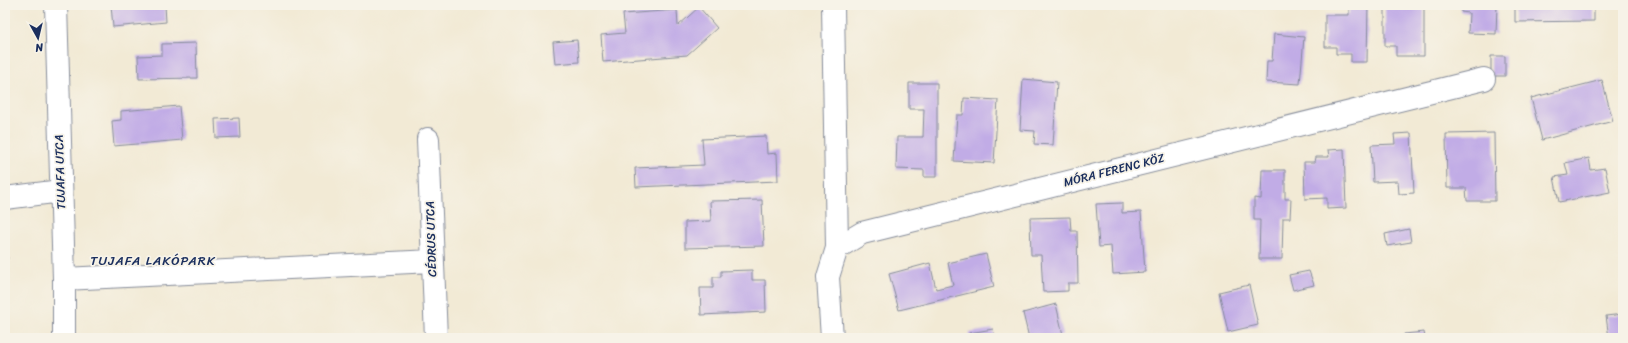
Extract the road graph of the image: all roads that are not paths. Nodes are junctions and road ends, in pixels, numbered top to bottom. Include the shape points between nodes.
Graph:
1 (56, 5) edge
2 (833, 5) edge
3 (1484, 79) dead end
4 (428, 139) dead end
5 (61, 191) junction
6 (5, 198) edge
7 (837, 248) junction
8 (432, 261) junction
9 (64, 279) junction
10 (64, 338) edge
11 (436, 338) edge
12 (832, 338) edge

1 - 5 street, TUJAFA UTCA
2 - 7 street
3 - 7 street, MÓRA FERENC KÖZ via 862,232
4 - 8 street, CÉDRUS UTCA
5 - 6 street
5 - 9 street, TUJAFA UTCA
7 - 12 street via 828,277
8 - 9 street
8 - 11 street, CÉDRUS UTCA
9 - 10 street, TUJAFA UTCA

